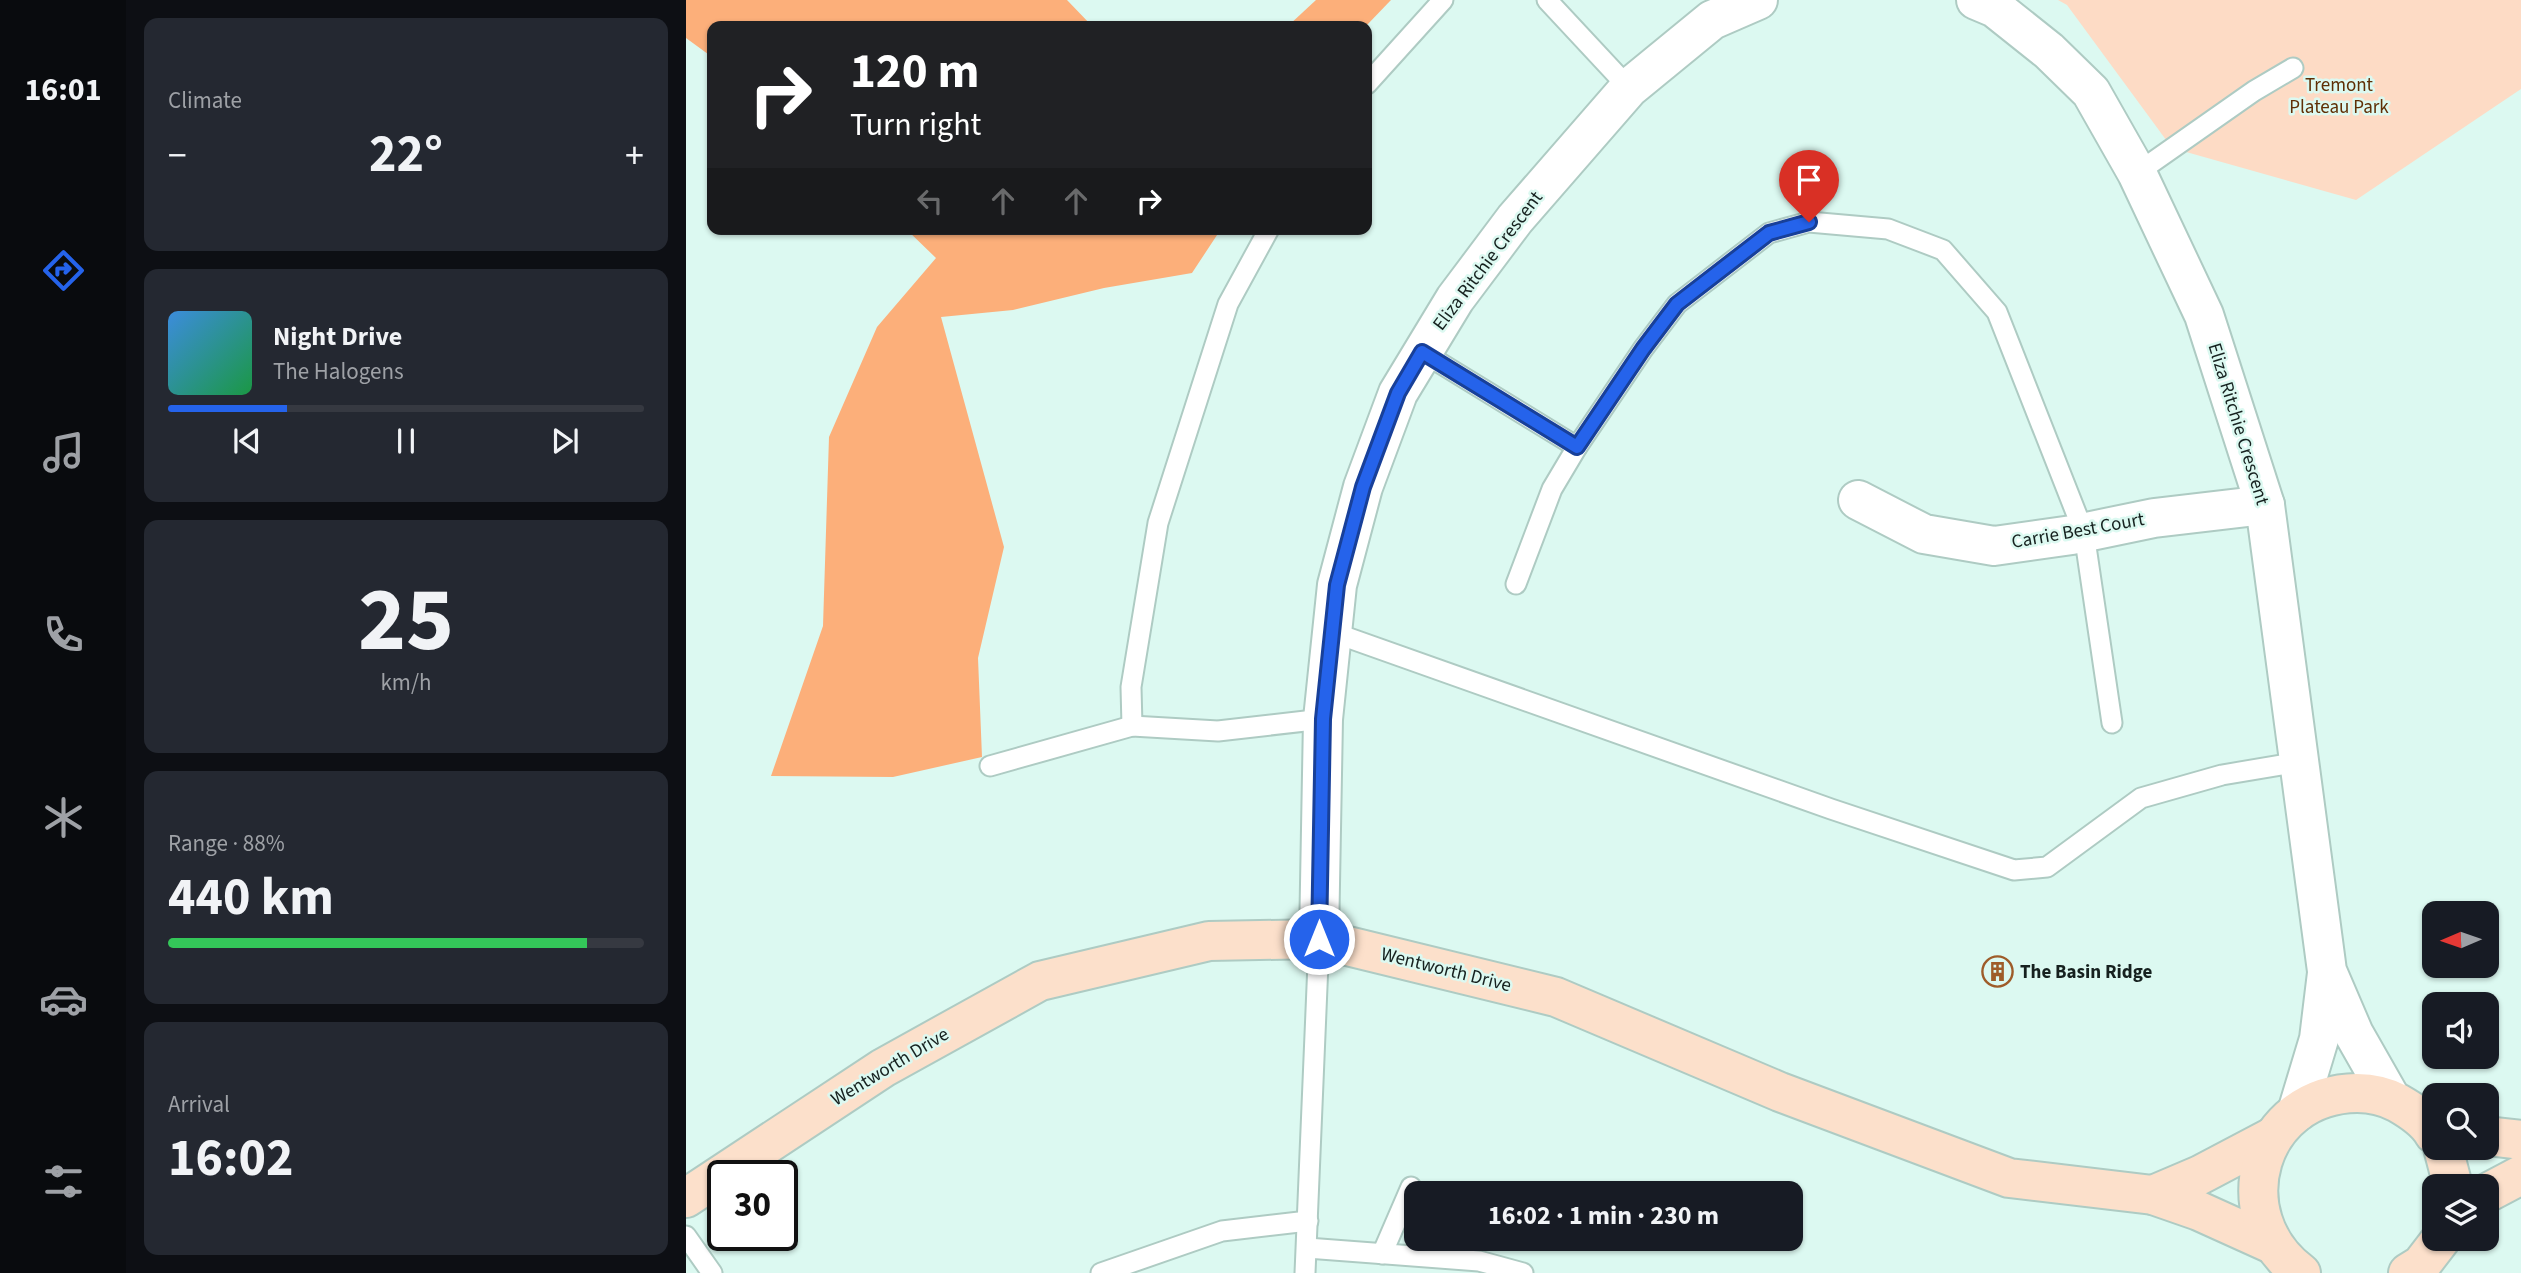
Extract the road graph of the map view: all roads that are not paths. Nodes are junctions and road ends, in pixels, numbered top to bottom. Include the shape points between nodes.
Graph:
1 (1443, 0) edge
2 (1547, 0) edge
3 (1758, 0) edge
4 (1976, 0) edge
5 (2292, 68) dead end
6 (1372, 78) edge
7 (1629, 89) junction
8 (2137, 173) junction
9 (1266, 235) edge
10 (1422, 352) junction
11 (1577, 447) junction
12 (1858, 500) dead end
13 (2265, 505) junction
14 (2084, 533) junction
15 (1516, 584) dead end
16 (1332, 632) junction
17 (1323, 719) junction
18 (2112, 723) dead end
19 (1132, 726) junction
20 (2299, 762) junction
21 (990, 766) dead end
22 (1319, 939) junction
23 (2328, 971) junction
24 (2391, 1099) junction
25 (2422, 1120) edge
26 (2286, 1124) junction
27 (2499, 1137) edge
28 (2521, 1140) edge
29 (2521, 1175) edge
30 (2499, 1187) edge
31 (2154, 1195) junction
32 (686, 1198) edge
33 (1404, 1202) edge
34 (1308, 1221) junction
35 (686, 1236) edge
36 (2272, 1244) junction
37 (1307, 1248) junction
38 (1382, 1254) junction
39 (712, 1273) edge
40 (1101, 1273) edge
41 (1305, 1273) edge
42 (1522, 1273) edge
43 (2301, 1273) edge

1 - 6 lane
2 - 7 lane
3 - 7 street, Eliza Ritchie Crescent via 1712,20
4 - 8 street, Eliza Ritchie Crescent via 1995,8 2038,42 2091,92
5 - 8 lane
7 - 10 street, Eliza Ritchie Crescent via 1515,219
8 - 13 street, Eliza Ritchie Crescent via 2204,315
9 - 19 lane via 1228,304 1158,523 1131,687
10 - 11 lane
10 - 16 street, Eliza Ritchie Crescent via 1398,393 1363,487 1337,585
11 - 14 lane via 1677,304 1769,233 1809,222 1888,229 1942,250 1997,312
11 - 15 lane via 1552,489
12 - 14 street, Carrie Best Court via 1924,534 1994,545
13 - 14 street, Carrie Best Court via 2154,518
13 - 20 street, Eliza Ritchie Crescent
14 - 18 lane
16 - 17 street, Eliza Ritchie Crescent
16 - 20 lane via 2014,870 2048,867 2141,798 2222,775
17 - 19 lane via 1218,731
17 - 22 street, Eliza Ritchie Crescent
19 - 21 lane
20 - 23 street, Eliza Ritchie Crescent
22 - 31 street, Wentworth Drive via 1556,997 1780,1092 2009,1178
22 - 32 street, Wentworth Drive via 1209,941 1040,981 883,1068
22 - 34 lane
23 - 24 street, Eliza Ritchie Crescent via 2354,1034
23 - 26 street, Eliza Ritchie Crescent via 2319,1039
24 - 25 street
24 - 26 street via 2343,1093 2319,1099
26 - 31 street via 2200,1175
26 - 36 street via 2261,1161 2257,1189 2260,1218
27 - 28 street
29 - 30 street
31 - 36 street, Wentworth Drive
33 - 38 lane
34 - 37 lane
34 - 40 lane via 1222,1231
35 - 39 lane
36 - 43 street
37 - 38 lane
37 - 41 lane
38 - 42 lane via 1479,1261

